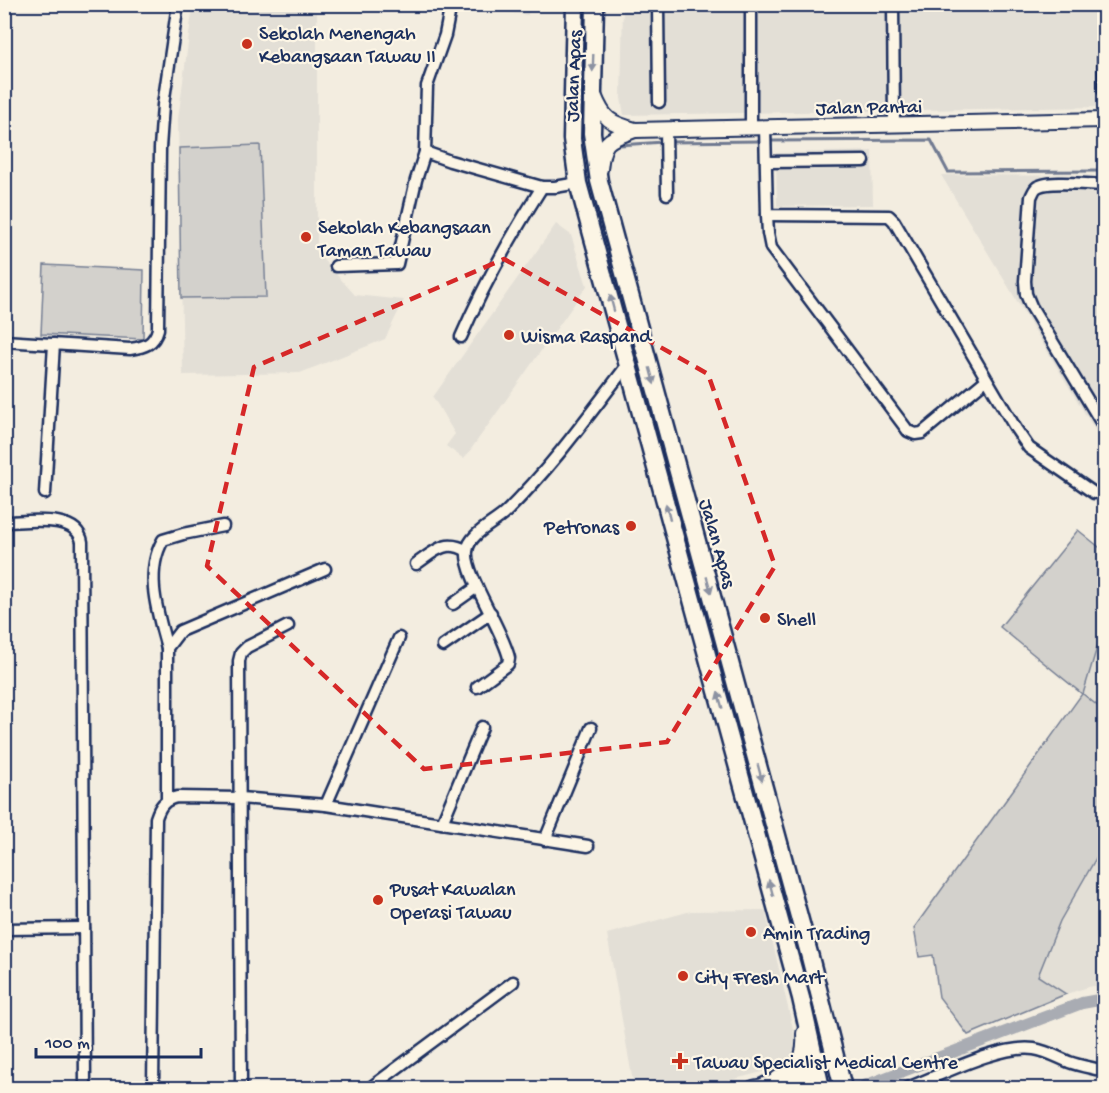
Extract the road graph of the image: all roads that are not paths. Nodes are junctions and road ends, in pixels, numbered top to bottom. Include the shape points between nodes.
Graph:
1 (178, 4) edge
2 (451, 4) edge
3 (575, 4) edge
4 (595, 4) edge
5 (658, 4) edge
6 (751, 4) edge
7 (893, 4) edge
8 (1103, 4) edge
9 (592, 91) junction
10 (1104, 91) edge
11 (659, 102) dead end
12 (1104, 120) edge
13 (894, 125) junction
14 (761, 129) junction
15 (635, 130) junction
16 (666, 133) junction
17 (425, 152) junction
18 (766, 157) junction
19 (864, 160) dead end
20 (599, 180) junction
21 (578, 183) junction
22 (1104, 185) edge
23 (543, 187) junction
24 (667, 194) dead end
25 (767, 215) junction
26 (336, 266) dead end
27 (461, 337) dead end
28 (4, 341) edge
29 (54, 344) junction
30 (628, 364) junction
31 (986, 380) junction
32 (1104, 427) edge
33 (45, 493) dead end
34 (1094, 493) dead end
35 (4, 522) edge
36 (223, 526) dead end
37 (467, 551) junction
38 (416, 564) dead end
39 (325, 569) dead end
40 (477, 587) junction
41 (453, 604) dead end
42 (491, 613) junction
43 (288, 626) dead end
44 (399, 638) dead end
45 (443, 646) dead end
46 (166, 648) junction
47 (477, 687) dead end
48 (482, 727) dead end
49 (591, 728) dead end
50 (240, 798) junction
51 (167, 799) junction
52 (326, 805) junction
53 (442, 823) junction
54 (546, 840) junction
55 (588, 846) dead end
56 (84, 928) junction
57 (4, 929) edge
58 (513, 982) dead end
59 (801, 998) junction
60 (829, 1030) junction
61 (817, 1066) junction
62 (1104, 1071) edge
63 (241, 1086) dead end
64 (759, 1087) edge
65 (85, 1089) edge
66 (153, 1089) edge
67 (370, 1089) edge
68 (808, 1089) edge
69 (821, 1089) edge
70 (843, 1089) edge
71 (907, 1089) edge

1 - 29 street via 160,148 158,329 152,342 140,348
2 - 17 street via 427,86
3 - 21 highway, Jalan Apas via 572,139
4 -> 9 highway, Jalan Apas
5 - 11 street
6 - 14 street
7 - 13 street
8 - 10 street
9 - 15 street via 606,118
9 - 20 highway, Jalan Apas via 592,134
12 - 13 street, Jalan Pantai
13 - 14 street, Jalan Pantai
14 - 16 street, Jalan Pantai
14 - 18 street
15 - 16 street, Jalan Pantai
15 - 20 street via 611,138 605,146
16 - 24 street
17 - 23 street
17 - 26 street via 397,264
18 - 19 street
18 - 25 street
20 -> 60 highway, Jalan Apas
21 - 23 street
30 -> 21 highway, Jalan Apas
22 - 32 street via 1053,184 1035,189 1031,197 1025,281 1031,306
23 - 27 street via 479,295
25 - 31 street via 889,216
25 - 31 street via 771,248 908,431 922,433
28 - 29 street
29 - 33 street
30 - 37 street via 562,451 505,513 472,540
59 -> 30 highway, Jalan Apas
31 - 34 street via 1029,448
35 - 56 street via 62,522 81,533
36 - 46 street via 163,540 158,549 153,584
37 - 38 street via 444,546
37 - 40 street
39 - 46 street via 180,632
40 - 41 street
40 - 42 street
42 - 45 street
42 - 47 street via 508,664
43 - 50 street via 241,653
44 - 52 street
46 - 51 street
48 - 53 street
49 - 54 street
50 - 51 street
50 - 52 street
50 - 63 street
51 - 66 street via 156,818
52 - 53 street
53 - 54 street
54 - 55 street
56 - 57 street
56 - 65 street
58 - 67 street
59 - 61 highway, Jalan Apas
59 - 64 street via 805,1047 800,1062
60 - 61 highway via 825,1055
60 - 70 highway, Jalan Apas
61 - 64 highway
61 - 69 highway, Jalan Apas
62 - 71 street via 1047,1052 1016,1049 998,1052
64 - 68 street via 799,1084

